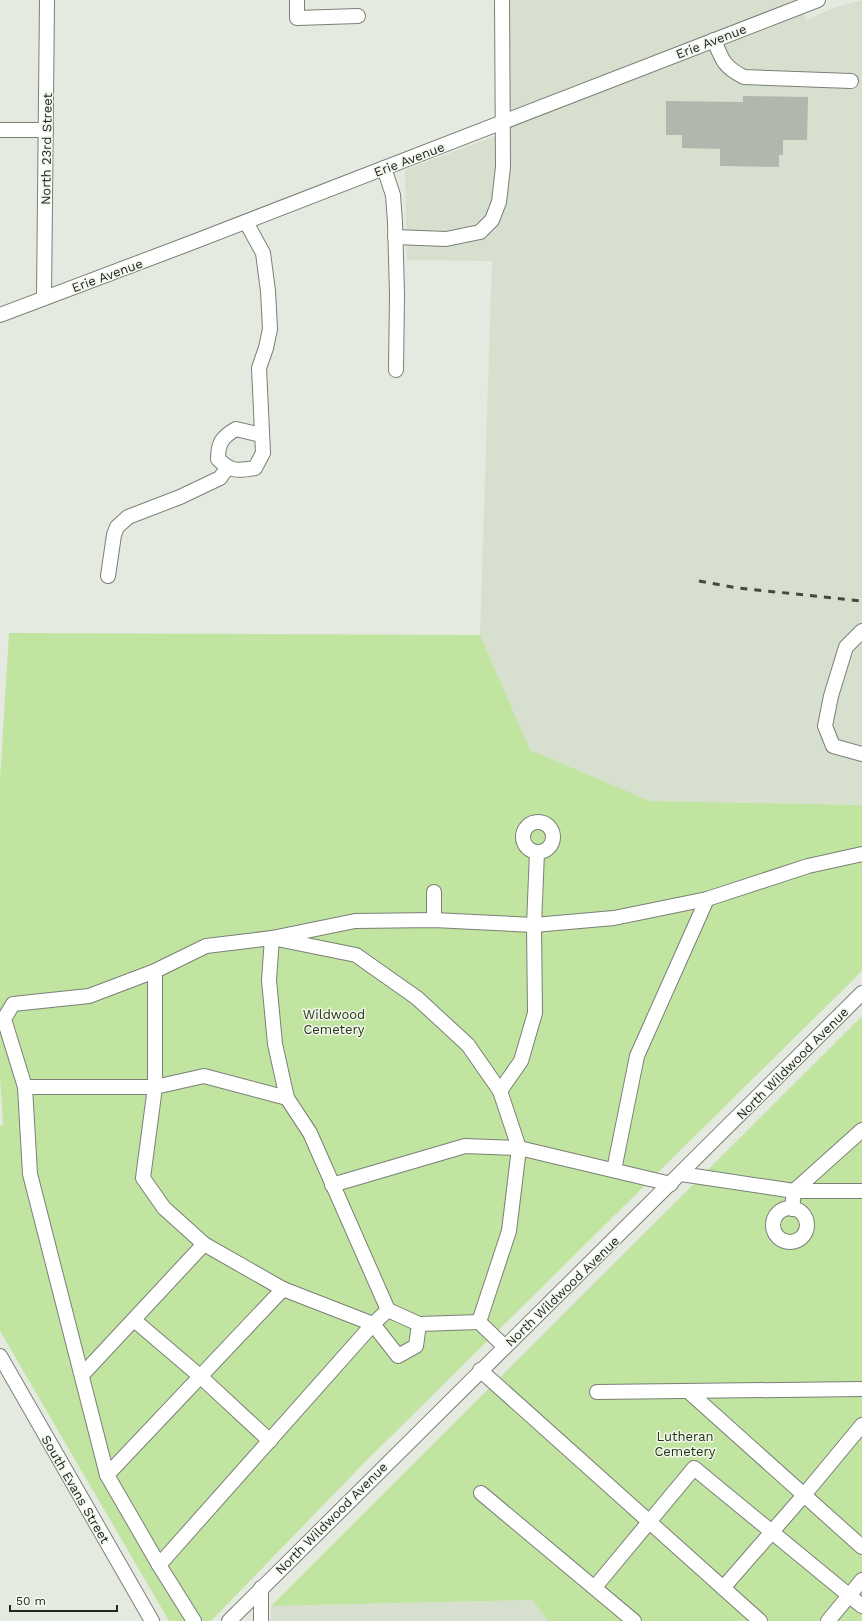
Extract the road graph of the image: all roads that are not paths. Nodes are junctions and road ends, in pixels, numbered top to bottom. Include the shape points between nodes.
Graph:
1 (47, 0) edge
2 (297, 0) edge
3 (502, 0) edge
4 (818, 0) edge
5 (358, 16) dead end
6 (714, 40) junction
7 (851, 81) dead end
8 (501, 123) junction
9 (0, 130) edge
10 (46, 130) junction
11 (384, 168) junction
12 (246, 222) junction
13 (395, 237) junction
14 (44, 298) junction
15 (0, 315) edge
16 (396, 370) dead end
17 (261, 435) junction
18 (227, 468) junction
19 (108, 576) dead end
20 (862, 632) edge
21 (862, 754) edge
22 (537, 852) dead end
23 (862, 854) edge
24 (434, 892) dead end
25 (707, 899) junction
26 (434, 920) junction
27 (534, 925) junction
28 (272, 938) junction
29 (155, 971) junction
30 (862, 993) edge
31 (24, 1087) junction
32 (155, 1087) junction
33 (500, 1091) junction
34 (287, 1098) junction
35 (862, 1130) edge
36 (519, 1148) junction
37 (614, 1170) junction
38 (676, 1179) junction
39 (332, 1185) junction
40 (794, 1190) junction
41 (862, 1190) edge
42 (792, 1209) dead end
43 (204, 1244) junction
44 (283, 1289) junction
45 (388, 1310) junction
46 (134, 1320) junction
47 (479, 1322) junction
48 (373, 1324) junction
49 (419, 1324) junction
50 (505, 1346) junction
51 (0, 1356) edge
52 (480, 1370) junction
53 (82, 1375) junction
54 (201, 1377) junction
55 (862, 1389) edge
56 (688, 1391) junction
57 (597, 1392) dead end
58 (862, 1425) edge
59 (270, 1441) junction
60 (108, 1476) junction
61 (481, 1493) dead end
62 (804, 1495) junction
63 (649, 1522) junction
64 (771, 1532) junction
65 (862, 1548) edge
66 (159, 1565) junction
67 (862, 1580) edge
68 (595, 1587) junction
69 (261, 1588) junction
70 (723, 1588) junction
71 (850, 1596) junction
72 (862, 1606) edge
73 (152, 1621) edge
74 (194, 1621) edge
75 (230, 1621) edge
76 (261, 1621) edge
77 (634, 1621) edge
78 (760, 1621) edge
79 (828, 1621) edge

1 - 10 street, North 23rd Street
2 - 5 street via 297,18
3 - 8 street
4 - 6 street, Erie Avenue
6 - 7 street via 722,61 732,71 744,77
6 - 8 street, Erie Avenue
8 - 11 street, Erie Avenue
8 - 13 street via 503,167 499,202 492,220 480,232 446,239
9 - 10 street
10 - 14 street, North 23rd Street
11 - 12 street, Erie Avenue
11 - 13 street via 393,195
12 - 14 street, Erie Avenue
12 - 17 street via 263,254 268,290 270,329 259,368
13 - 16 street
14 - 15 street, Erie Avenue
17 - 18 street via 263,453 255,468
17 - 18 street via 236,429 225,435 218,446 218,459
18 - 19 street via 220,478 128,517 117,527 114,535
20 - 21 street via 846,647 825,726 834,746
22 - 27 street
23 - 25 street via 808,866
24 - 26 street
25 - 27 street via 614,918
25 - 37 street via 637,1056
26 - 27 street
26 - 28 street via 355,921
27 - 33 street via 535,1013 521,1061
28 - 29 street via 206,946
28 - 33 street via 356,955 416,998 468,1045
28 - 34 street via 269,980 275,1044
29 - 31 street via 90,996 14,1004 4,1019
29 - 32 street
30 - 38 street, North Wildwood Avenue
31 - 32 street
31 - 53 street via 30,1174
32 - 34 street via 204,1076
32 - 43 street via 144,1178 164,1208
33 - 36 street
34 - 39 street via 310,1133
35 - 40 street
36 - 37 street
36 - 39 street via 465,1146
36 - 47 street via 509,1231
37 - 38 street
38 - 40 street
38 - 50 street, North Wildwood Avenue
39 - 45 street
40 - 41 street
40 - 42 street
43 - 44 street
43 - 46 street
44 - 48 street
44 - 54 street
45 - 48 street
45 - 49 street
46 - 53 street
46 - 54 street
47 - 49 street
47 - 50 street
48 - 49 street via 398,1356 416,1346
48 - 59 street
50 - 52 street, North Wildwood Avenue
51 - 73 street, South Evans Street
52 - 63 street
52 - 69 street, North Wildwood Avenue
53 - 60 street
54 - 59 street
54 - 60 street
55 - 56 street
56 - 57 street
56 - 62 street
58 - 62 street
59 - 66 street
60 - 66 street
61 - 68 street
62 - 64 street
62 - 65 street
63 - 64 street via 694,1468
63 - 68 street
63 - 70 street
64 - 70 street
64 - 71 street
66 - 74 street
67 - 71 street
68 - 77 street
69 - 75 street, North Wildwood Avenue
69 - 76 street
70 - 78 street
71 - 72 street
71 - 79 street

